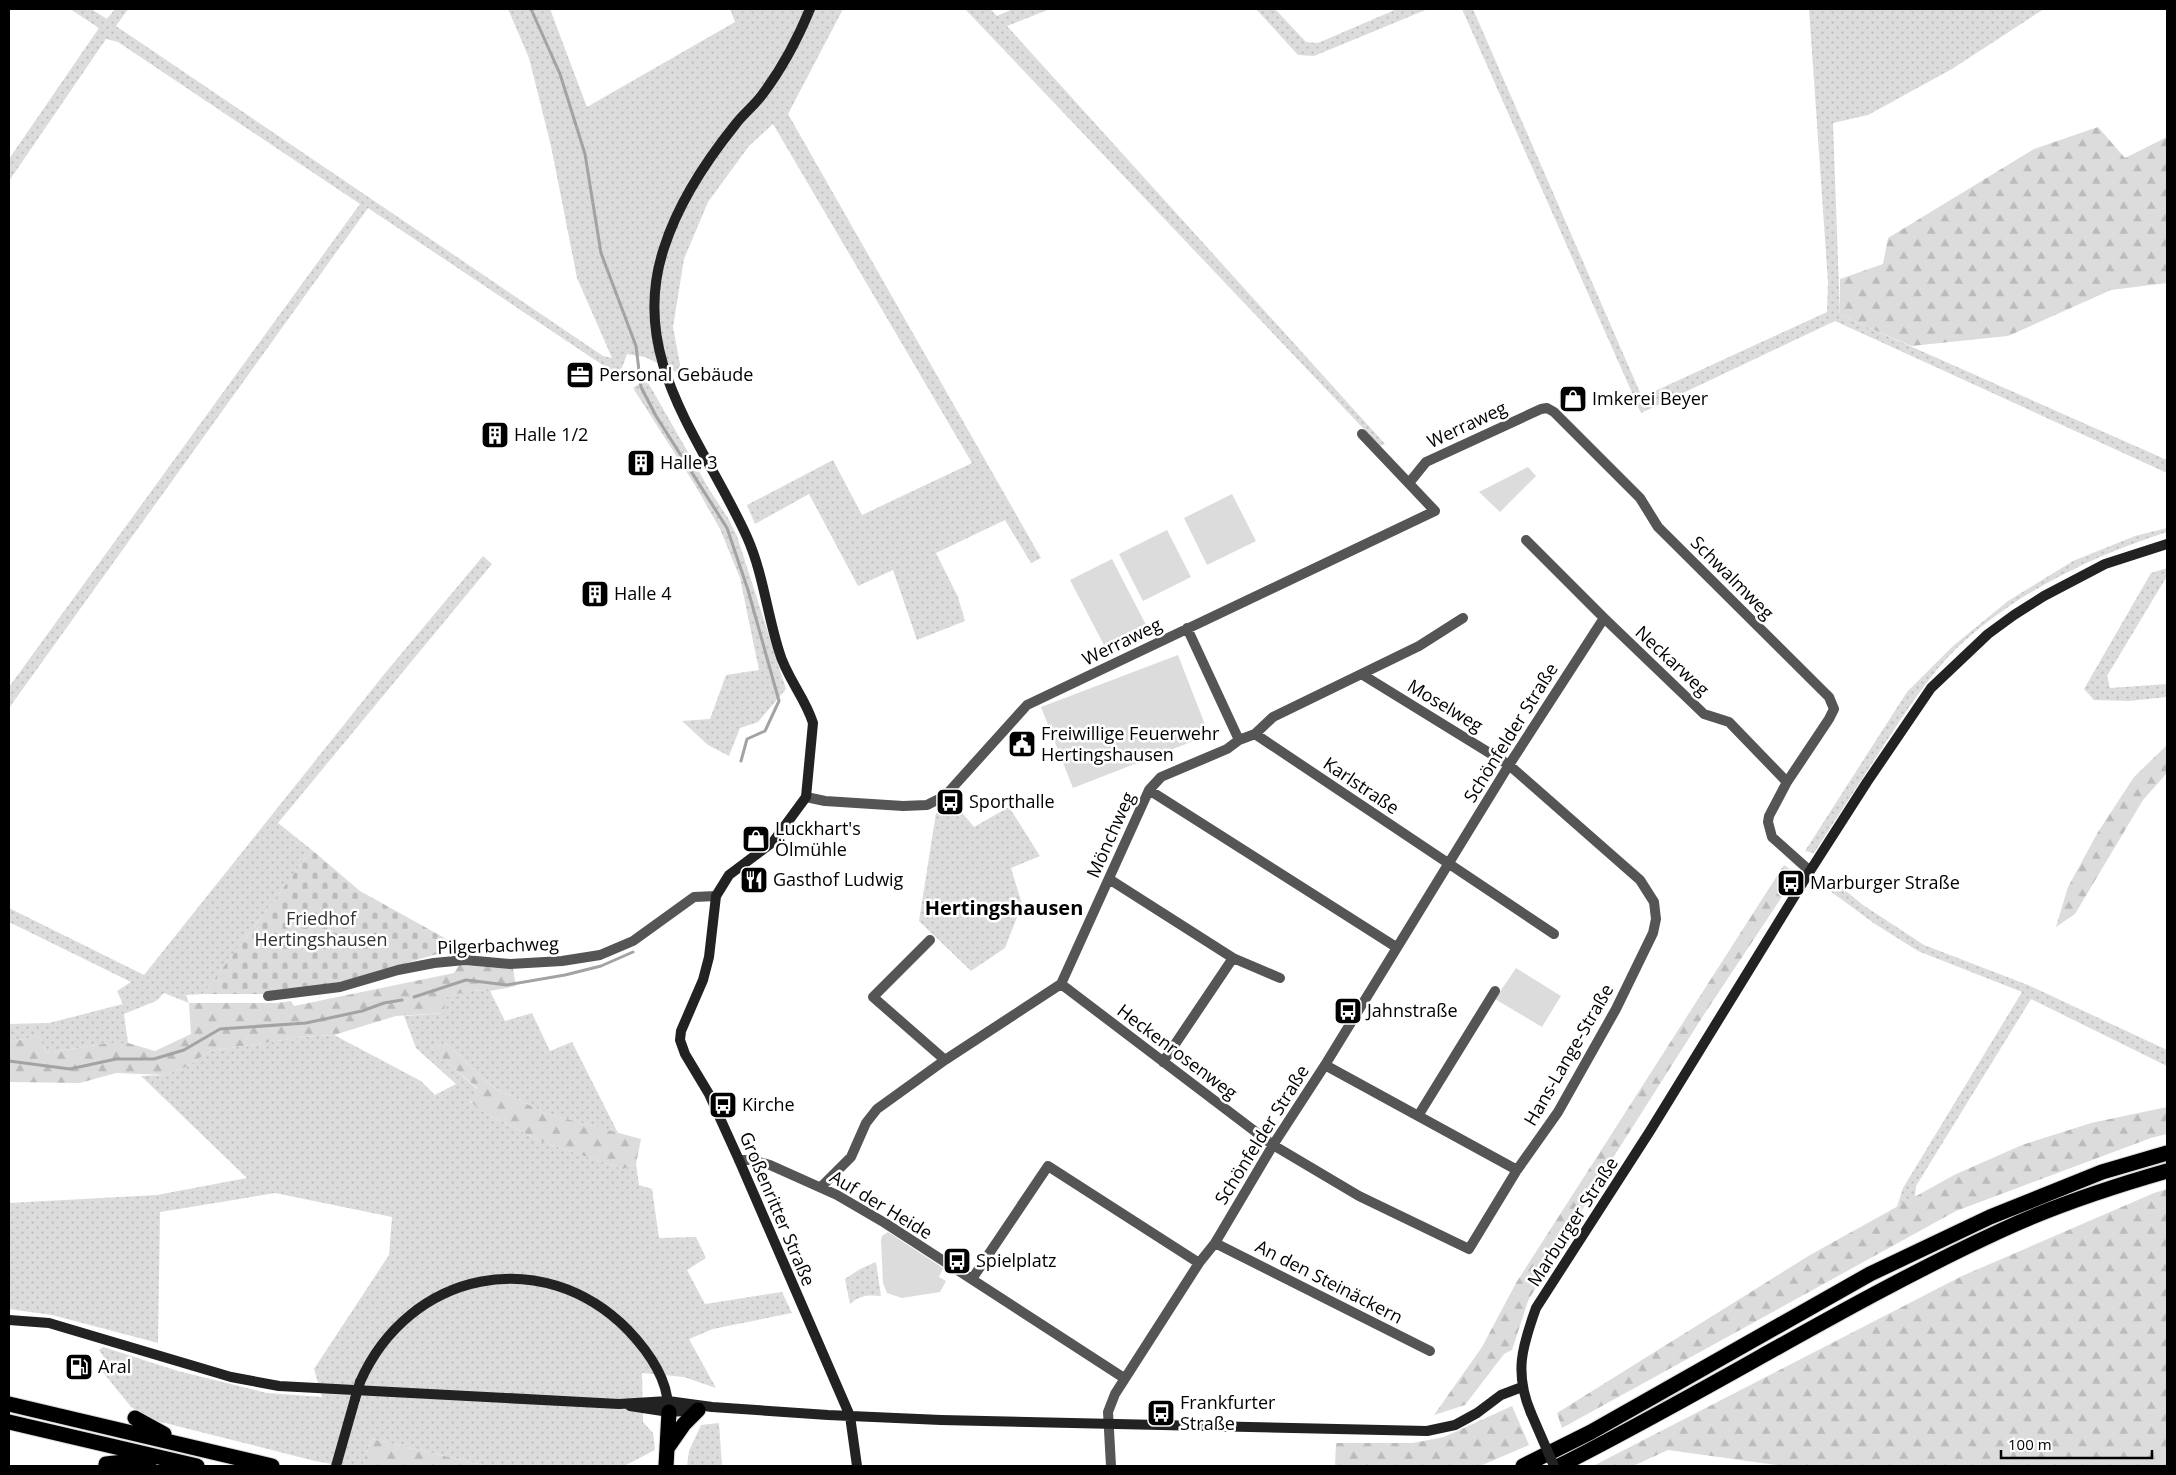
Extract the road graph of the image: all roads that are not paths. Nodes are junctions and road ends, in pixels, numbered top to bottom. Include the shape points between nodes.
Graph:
1 (810, 9) edge
2 (1547, 408) joint
3 (1362, 434) dead end
4 (1408, 483) junction
5 (1526, 540) dead end
6 (2167, 544) edge
7 (1462, 618) dead end
8 (1604, 618) junction
9 (1187, 628) junction
10 (1363, 675) junction
11 (1255, 734) junction
12 (1239, 740) junction
13 (1509, 765) junction
14 (1787, 782) junction
15 (1149, 790) junction
16 (806, 797) junction
17 (1448, 865) junction
18 (1810, 871) junction
19 (1109, 879) junction
20 (716, 896) junction
21 (1554, 934) dead end
22 (930, 940) dead end
23 (1396, 947) junction
24 (1233, 958) junction
25 (1280, 978) dead end
26 (1061, 984) junction
27 (1495, 991) dead end
28 (268, 996) dead end
29 (945, 1060) junction
30 (1163, 1062) junction
31 (1325, 1065) junction
32 (1418, 1116) junction
33 (1273, 1145) junction
34 (2167, 1153) edge
35 (739, 1160) junction
36 (1517, 1170) junction
37 (2167, 1171) edge
38 (821, 1187) junction
39 (1214, 1243) junction
40 (1199, 1263) junction
41 (972, 1279) junction
42 (9, 1320) edge
43 (1430, 1351) dead end
44 (1124, 1378) junction
45 (1522, 1386) junction
46 (9, 1404) edge
47 (668, 1406) junction
48 (705, 1409) junction
49 (850, 1416) junction
50 (135, 1418) dead end
51 (9, 1422) edge
52 (1108, 1423) junction
53 (183, 1444) junction
54 (668, 1447) junction
55 (106, 1464) dead end
56 (172, 1466) edge
57 (197, 1466) edge
58 (272, 1466) edge
59 (336, 1466) edge
60 (666, 1466) edge
61 (857, 1466) edge
62 (1111, 1466) edge
63 (1522, 1466) edge
64 (1554, 1466) edge
65 (1559, 1466) edge

1 - 16 street via 801,31 761,96 736,122 700,174 664,248 656,280 654,316 666,377 753,551 779,652 809,712 812,723
2 - 4 street, Werraweg via 1426,462
2 - 14 street, Schwalmweg via 1640,498 1658,527 1829,697 1834,709
3 - 4 street, Werraweg
4 - 9 street, Werraweg via 1435,511
5 - 8 street, Neckarweg
6 - 18 street, Marburger Straße via 2105,564 2073,580 1988,634 1931,688
7 - 10 street, Mönchweg via 1419,646
8 - 13 street, Schönfelder Straße
8 - 14 street, Neckarweg via 1704,714 1729,722
9 - 12 street
9 - 16 street, Werraweg via 1028,705 945,796 927,805 825,801
10 - 11 street, Mönchweg via 1273,717
10 - 13 street, Moselweg
11 - 12 street, Mönchweg
11 - 17 street, Karlstraße
12 - 15 street, Mönchweg via 1227,749 1161,777
13 - 17 street, Schönfelder Straße
13 - 36 street, Hans-Lange-Straße via 1640,880 1654,902 1656,919 1653,933 1616,1009 1558,1112
14 - 18 street via 1768,822 1772,837
15 - 19 street, Mönchweg
15 - 23 street
16 - 20 street, Großenritter Straße via 773,842 729,875
17 - 21 street
17 - 23 street, Schönfelder Straße
18 - 45 street, Marburger Straße via 1650,1131 1536,1308 1522,1353
19 - 24 street
19 - 26 street, Mönchweg
20 - 28 street, Pilgerbachweg via 694,897 633,941 600,954 562,961 510,964 465,960 434,963 340,987
20 - 35 street, Großenritter Straße via 709,957 680,1040
22 - 29 street via 873,997
23 - 31 street, Schönfelder Straße
24 - 25 street
24 - 30 street
26 - 29 street
26 - 30 street, Heckenrosenweg
27 - 32 street
29 - 38 street via 877,1109 866,1123 851,1157
30 - 33 street, Heckenrosenweg
31 - 32 street
31 - 33 street, Schönfelder Straße
32 - 36 street
33 - 36 street, Hans-Lange-Straße via 1359,1196 1469,1248
33 - 39 street, Schönfelder Straße
34 - 63 highway via 2102,1172 1990,1217 1887,1266 1591,1432
35 - 38 street, Auf der Heide via 770,1165
35 - 49 street, Großenritter Straße
37 - 65 highway via 2116,1186 2001,1230 1882,1289
38 - 41 street, Auf der Heide via 885,1223
39 - 40 street, Schönfelder Straße
39 - 43 street, An den Steinäckern
40 - 41 street via 1048,1166
40 - 44 street, Schönfelder Straße
41 - 44 street, Auf der Heide
42 - 47 street via 49,1324 232,1377 279,1386 619,1404 636,1408
44 - 52 street, Schönfelder Straße via 1108,1412
45 - 52 street via 1501,1395 1455,1425 1426,1431
45 - 64 street, Marburger Straße, bridge
46 - 53 highway
47 - 48 street
47 - 54 highway
47 - 59 street, bridge via 659,1373 648,1354 615,1318 593,1302 566,1289 524,1279 493,1279 463,1285 421,1306 384,1340 360,1382
48 - 49 street
48 - 54 highway via 680,1430
49 - 52 street
49 - 61 street, Großenritter Straße
50 - 53 highway
51 - 57 highway
52 - 62 street, Schönfelder Straße
53 - 58 highway
54 - 60 highway
55 - 56 highway via 133,1461

